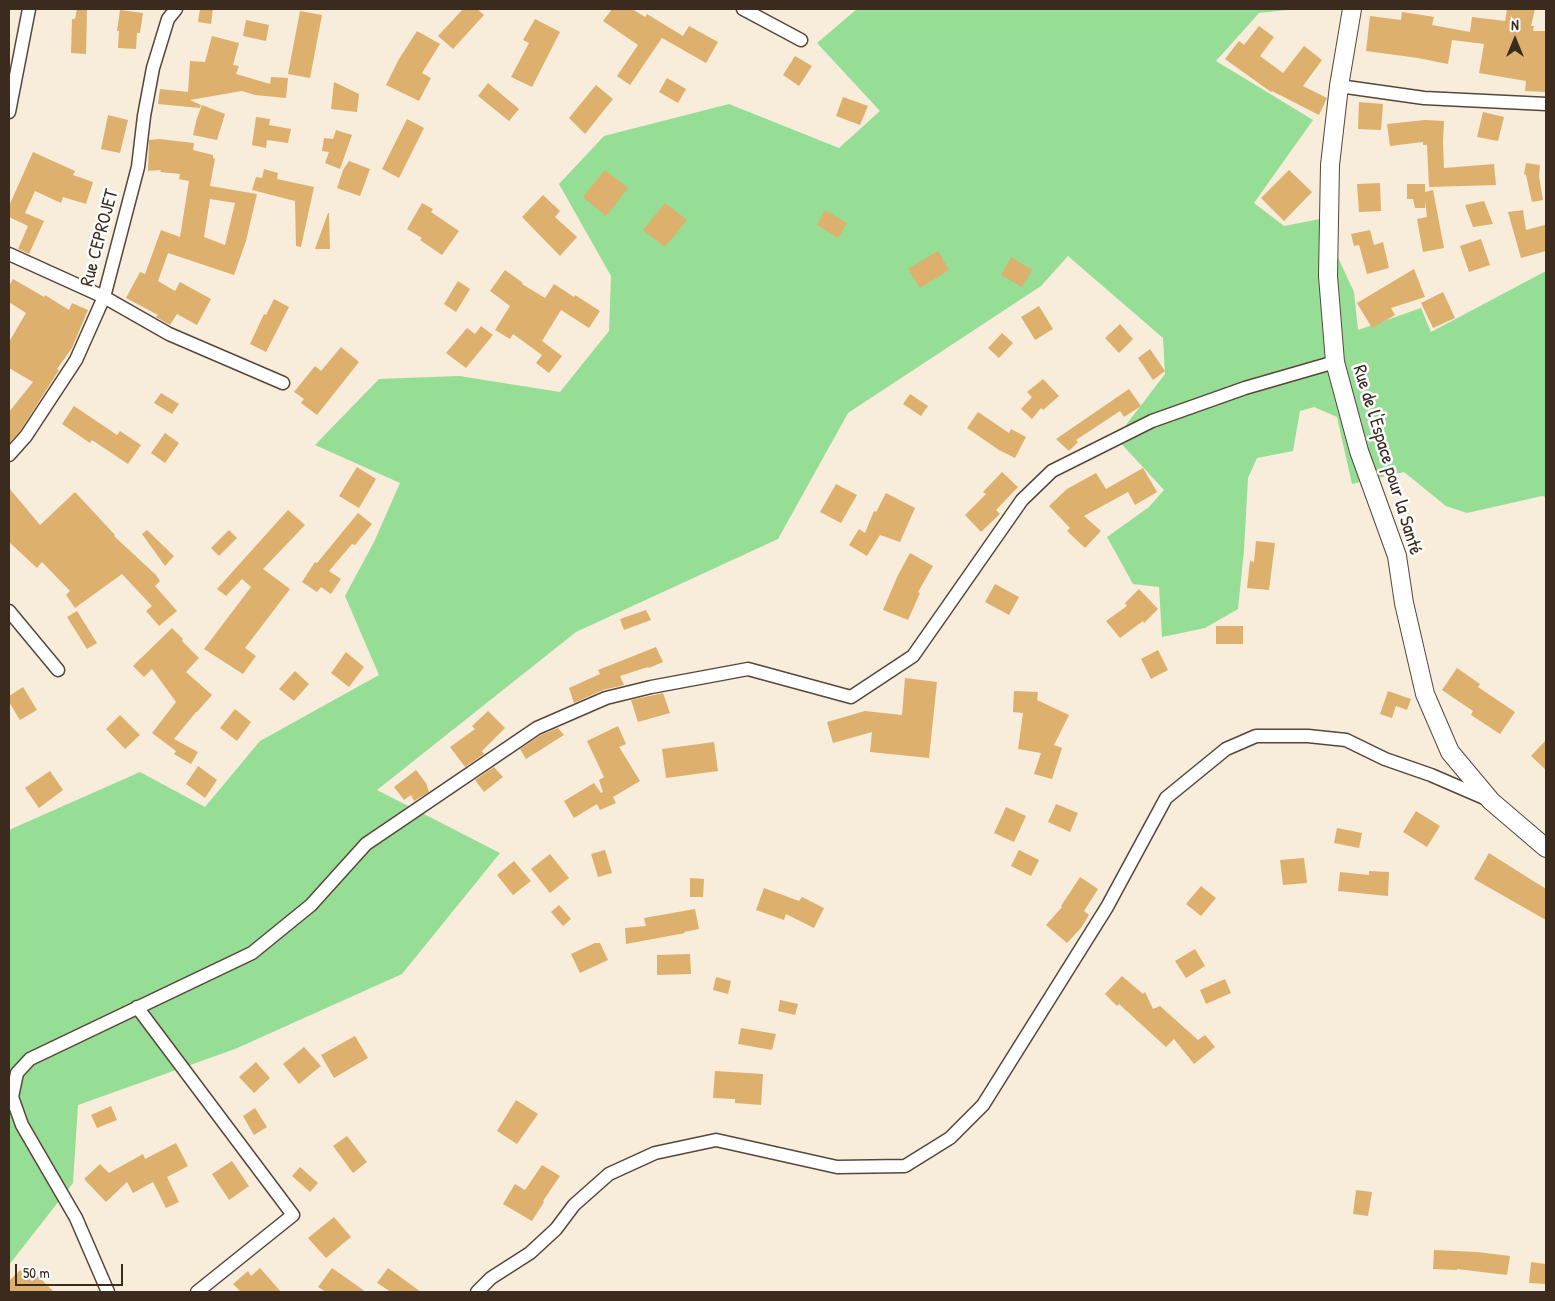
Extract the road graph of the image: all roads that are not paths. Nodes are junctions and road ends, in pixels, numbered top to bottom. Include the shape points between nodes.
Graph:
1 (29, 9) edge
2 (176, 9) edge
3 (743, 9) edge
4 (1352, 9) edge
5 (801, 40) dead end
6 (1339, 86) junction
7 (1546, 104) edge
8 (9, 112) edge
9 (9, 254) edge
10 (104, 297) junction
11 (1335, 362) junction
12 (284, 383) dead end
13 (9, 455) edge
14 (9, 611) edge
15 (58, 670) dead end
16 (1491, 801) junction
17 (1546, 848) edge
18 (137, 1007) junction
19 (108, 1292) edge
20 (197, 1292) edge
21 (477, 1292) edge

1 - 8 street
2 - 10 street, Rue CEPROJET via 168,19 153,68 138,167
3 - 5 street
4 - 6 street, Rue de l'Espace pour la Santé
6 - 7 street via 1424,98
6 - 11 street, Rue de l'Espace pour la Santé via 1330,165 1328,239
9 - 10 street
10 - 12 street via 169,334
10 - 13 street, Rue CEPROJET via 76,360 26,436
11 - 16 street, Rue de l'Espace pour la Santé via 1359,451 1397,556 1425,694 1450,752
11 - 18 street via 1245,388 1152,421 1052,471 1022,500 913,656 851,697 748,669 652,687 589,705 538,728 366,844 311,905 252,953
14 - 15 street
16 - 17 street, Rue de l'Espace pour la Santé
16 - 21 street via 1346,740 1256,736 1226,749 1166,798 1107,907 983,1104 950,1138 904,1166 837,1167 716,1140 655,1153 609,1174 574,1205 530,1253 491,1278
18 - 19 street via 30,1059 17,1072 12,1098 22,1125 76,1218
18 - 20 street via 293,1215

